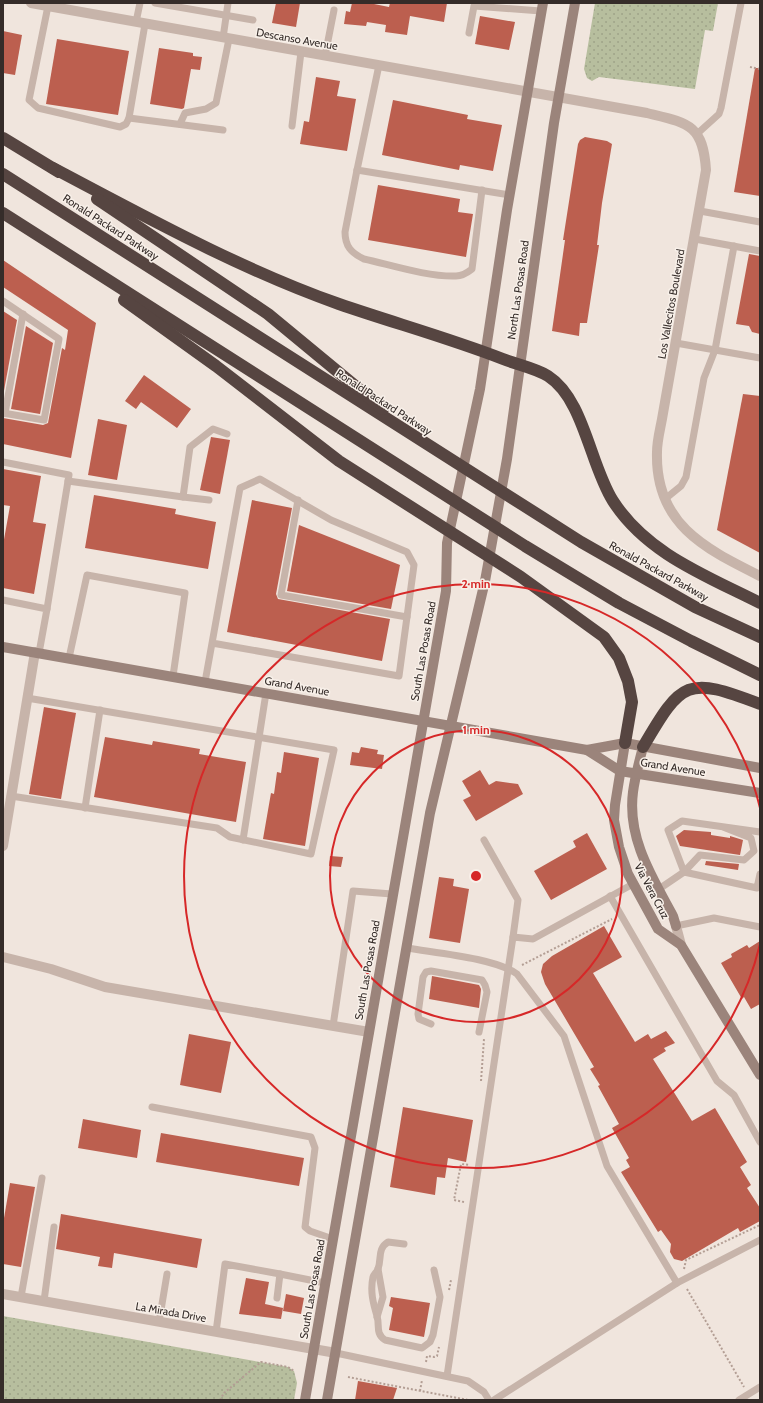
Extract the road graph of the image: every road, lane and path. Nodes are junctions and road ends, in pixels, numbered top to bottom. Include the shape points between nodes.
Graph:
1 (31, 3) edge
2 (140, 3) edge
3 (155, 3) edge
4 (228, 3) edge
5 (575, 3) edge
6 (742, 3) edge
7 (48, 6) junction
8 (542, 7) edge
9 (334, 10) dead end
10 (226, 16) junction
11 (253, 20) dead end
12 (140, 23) junction
13 (469, 33) dead end
14 (226, 39) junction
15 (301, 52) junction
16 (325, 56) junction
17 (379, 65) junction
18 (750, 67) dead end
19 (760, 69) edge
20 (528, 92) junction
21 (559, 97) junction
22 (129, 118) junction
23 (180, 124) junction
24 (292, 126) dead end
25 (223, 130) dead end
26 (698, 133) junction
27 (3, 138) edge
28 (53, 168) junction
29 (357, 170) junction
30 (3, 174) edge
31 (482, 190) junction
32 (510, 195) junction
33 (700, 211) junction
34 (7, 216) edge
35 (760, 222) edge
36 (695, 239) junction
37 (734, 246) junction
38 (760, 251) edge
39 (3, 301) edge
40 (23, 314) junction
41 (676, 343) junction
42 (716, 350) junction
43 (486, 352) junction
44 (760, 358) edge
45 (520, 365) junction
46 (4, 413) edge
47 (227, 434) dead end
48 (423, 442) junction
49 (3, 462) edge
50 (68, 481) junction
51 (184, 497) junction
52 (666, 499) junction
53 (209, 500) dead end
54 (298, 500) junction
55 (447, 543) joint
56 (760, 576) edge
57 (3, 600) edge
58 (760, 604) edge
59 (47, 608) junction
60 (407, 617) junction
61 (760, 638) edge
62 (212, 643) junction
63 (3, 646) edge
64 (37, 652) junction
65 (69, 658) junction
66 (760, 675) edge
67 (173, 676) junction
68 (205, 682) junction
69 (266, 693) junction
70 (28, 698) junction
71 (760, 704) edge
72 (100, 710) junction
73 (423, 720) junction
74 (451, 725) junction
75 (260, 737) junction
76 (625, 744) junction
77 (643, 747) junction
78 (587, 750) junction
79 (760, 768) edge
80 (620, 771) junction
81 (636, 773) junction
82 (760, 793) edge
83 (11, 796) junction
84 (84, 808) junction
85 (723, 827) junction
86 (760, 832) edge
87 (243, 840) junction
88 (484, 840) dead end
89 (3, 846) edge
90 (684, 872) junction
91 (760, 874) edge
92 (633, 884) junction
93 (659, 889) junction
94 (392, 894) junction
95 (610, 896) junction
96 (620, 914) junction
97 (676, 926) junction
98 (760, 927) edge
99 (513, 937) junction
100 (681, 945) junction
101 (407, 948) junction
102 (3, 957) edge
103 (510, 969) junction
104 (431, 1024) dead end
105 (333, 1026) junction
106 (369, 1032) junction
107 (482, 1034) joint
108 (757, 1063) edge
109 (760, 1075) edge
110 (480, 1088) dead end
111 (152, 1107) dead end
112 (760, 1142) edge
113 (471, 1165) dead end
114 (42, 1178) dead end
115 (463, 1208) dead end
116 (760, 1225) edge
117 (54, 1227) dead end
118 (333, 1239) junction
119 (760, 1240) edge
120 (404, 1244) dead end
121 (378, 1270) junction
122 (434, 1270) dead end
123 (167, 1274) dead end
124 (280, 1274) junction
125 (452, 1275) dead end
126 (685, 1279) junction
127 (325, 1283) junction
128 (678, 1283) junction
129 (449, 1290) dead end
130 (3, 1294) edge
131 (21, 1297) junction
132 (277, 1298) dead end
133 (44, 1301) junction
134 (378, 1317) junction
135 (159, 1322) junction
136 (216, 1332) junction
137 (439, 1344) dead end
138 (314, 1349) junction
139 (336, 1353) junction
140 (294, 1371) dead end
141 (424, 1372) junction
142 (447, 1376) junction
143 (348, 1377) dead end
144 (760, 1387) edge
145 (420, 1391) junction
146 (748, 1394) junction
147 (220, 1400) edge
148 (305, 1400) edge
149 (327, 1400) edge
150 (468, 1400) edge
151 (489, 1400) edge
152 (494, 1400) edge
153 (739, 1400) edge

1 - 7 street, Descanso Avenue
2 - 12 lane
3 - 10 lane
4 - 10 lane
5 - 21 main road, North Las Posas Road
6 - 26 lane via 722,108
7 - 12 street, Descanso Avenue
7 - 22 lane via 29,100 38,108 120,127 126,124
8 - 13 lane via 474,6
8 - 20 main road, North Las Posas Road
9 - 16 lane
10 - 11 lane
10 - 14 lane
12 - 14 street, Descanso Avenue
12 - 22 lane
14 - 15 street, Descanso Avenue
14 - 23 lane via 216,102 206,109 185,113
15 - 16 street, Descanso Avenue
15 - 24 lane
16 - 17 street, Descanso Avenue
17 - 20 street, Descanso Avenue
17 - 29 lane
18 - 19 path
20 - 21 street, Descanso Avenue
20 - 32 main road, North Las Posas Road
21 - 26 street via 677,120
21 - 45 main road, North Las Posas Road
22 - 23 lane
23 - 25 lane
26 - 33 street, Los Vallecitos Boulevard via 705,151 706,170
27 - 28 highway
28 - 43 highway via 258,270 337,303
28 - 48 highway via 268,314
29 - 31 lane
29 - 31 lane via 345,232 349,250 364,259 423,272 456,276 472,268
30 - 48 highway, Ronald Packard Parkway
31 - 32 lane
32 - 43 main road, North Las Posas Road
33 - 35 lane
33 - 36 street, Los Vallecitos Boulevard
34 - 66 highway via 524,546 619,603
34 - 76 highway via 216,366 339,461 521,577 604,637 619,658 628,681 632,702
36 - 37 lane
36 - 41 street, Los Vallecitos Boulevard
37 - 38 lane
37 - 42 lane
39 - 40 lane
40 - 46 lane
40 - 46 lane via 59,340 44,420
41 - 42 lane
41 - 52 street, Los Vallecitos Boulevard via 657,452 658,472
42 - 44 lane
42 - 52 lane via 704,378 686,477 681,486
43 - 45 highway
43 - 55 main road, North Las Posas Road
45 - 58 highway via 538,370 562,389 573,405 600,478 613,502 639,534 661,552
45 - 74 main road, North Las Posas Road via 507,460 485,581
47 - 51 lane via 213,429 190,447
48 - 61 highway, Ronald Packard Parkway via 581,542 648,581
49 - 50 lane via 68,475
50 - 51 lane
50 - 59 lane
51 - 53 lane
52 - 56 street, Los Vallecitos Boulevard via 674,516 700,543
54 - 60 lane via 331,520 407,552 414,565
54 - 60 lane via 281,595
54 - 62 lane via 260,479 240,488
55 - 73 main road, South Las Posas Road via 446,591
57 - 59 lane
59 - 64 lane
60 - 62 lane via 399,676
62 - 68 lane
63 - 64 main road, Grand Avenue
64 - 65 main road, Grand Avenue
64 - 70 street
65 - 67 main road, Grand Avenue
65 - 67 lane via 87,575 185,593
67 - 68 main road, Grand Avenue
68 - 69 main road, Grand Avenue
69 - 73 main road, Grand Avenue
69 - 75 lane
70 - 72 lane
70 - 83 street
71 - 77 highway via 706,686 689,688 676,696
72 - 75 lane
72 - 84 lane
73 - 74 main road, Grand Avenue
73 - 94 main road, South Las Posas Road
74 - 78 main road, Grand Avenue
74 - 101 main road via 430,813
75 - 87 lane
75 - 87 lane via 334,750 311,854
76 - 77 main road, Grand Avenue
76 - 78 main road, Grand Avenue
76 - 80 main road, Via Vera Cruz
77 - 79 main road, Grand Avenue
77 - 81 main road, Via Vera Cruz
78 - 80 main road, Grand Avenue
80 - 81 main road, Grand Avenue
80 - 92 main road, Via Vera Cruz via 614,820 619,847
81 - 82 main road, Grand Avenue
81 - 93 main road, Via Vera Cruz via 632,820 640,853
83 - 84 lane
83 - 89 street
84 - 87 lane via 217,828 230,837
85 - 86 lane
85 - 90 lane via 682,821 668,830
85 - 90 lane via 751,838 754,851 744,860 700,855
88 - 99 lane via 518,900
90 - 91 lane via 757,888
90 - 93 lane
92 - 95 lane
92 - 100 main road, Via Vera Cruz via 658,929
93 - 97 main road, Via Vera Cruz
94 - 105 lane via 353,891
94 - 106 main road, South Las Posas Road
95 - 96 lane
95 - 99 lane via 533,939
96 - 103 path via 543,956
96 - 112 lane via 717,1081 734,1095
97 - 98 lane via 714,918
97 - 100 street, Via Vera Cruz
99 - 103 lane
100 - 108 main road, Via Vera Cruz
101 - 103 lane via 490,962
101 - 139 main road
102 - 105 street via 51,969 105,987
103 - 128 lane via 517,974 564,1036 607,1166
103 - 142 lane
104 - 107 lane via 420,1019 418,1014 423,977 426,972 472,977 482,980 486,985
105 - 106 street
106 - 118 main road, South Las Posas Road
107 - 110 path
108 - 109 main road, Via Vera Cruz
111 - 118 lane via 310,1137 315,1148 305,1227
113 - 115 path via 461,1164 458,1177 454,1200 464,1202
114 - 131 lane
116 - 126 path via 686,1260
117 - 133 lane
118 - 127 main road, South Las Posas Road
119 - 126 lane
120 - 121 lane via 388,1242 383,1245
121 - 134 lane via 383,1296
121 - 134 lane via 373,1275 371,1290
122 - 134 lane via 440,1297 433,1335 426,1346 422,1348 385,1340 378,1334
123 - 135 lane
124 - 127 lane
124 - 132 lane
124 - 136 lane via 225,1264
125 - 129 path
126 - 128 lane
126 - 146 path via 688,1293
127 - 138 main road, South Las Posas Road
128 - 152 lane
130 - 131 street, La Mirada Drive
131 - 133 street, La Mirada Drive
133 - 135 street, La Mirada Drive
135 - 136 street, La Mirada Drive
136 - 138 street, La Mirada Drive
137 - 141 path via 437,1356 427,1356
138 - 139 street, La Mirada Drive
138 - 148 main road, South Las Posas Road
139 - 141 lane
139 - 149 main road
140 - 147 path via 288,1367 261,1362 224,1393
141 - 142 lane
141 - 145 path
142 - 151 lane via 468,1381 484,1392
143 - 145 path
144 - 146 lane
145 - 150 path
146 - 153 lane

